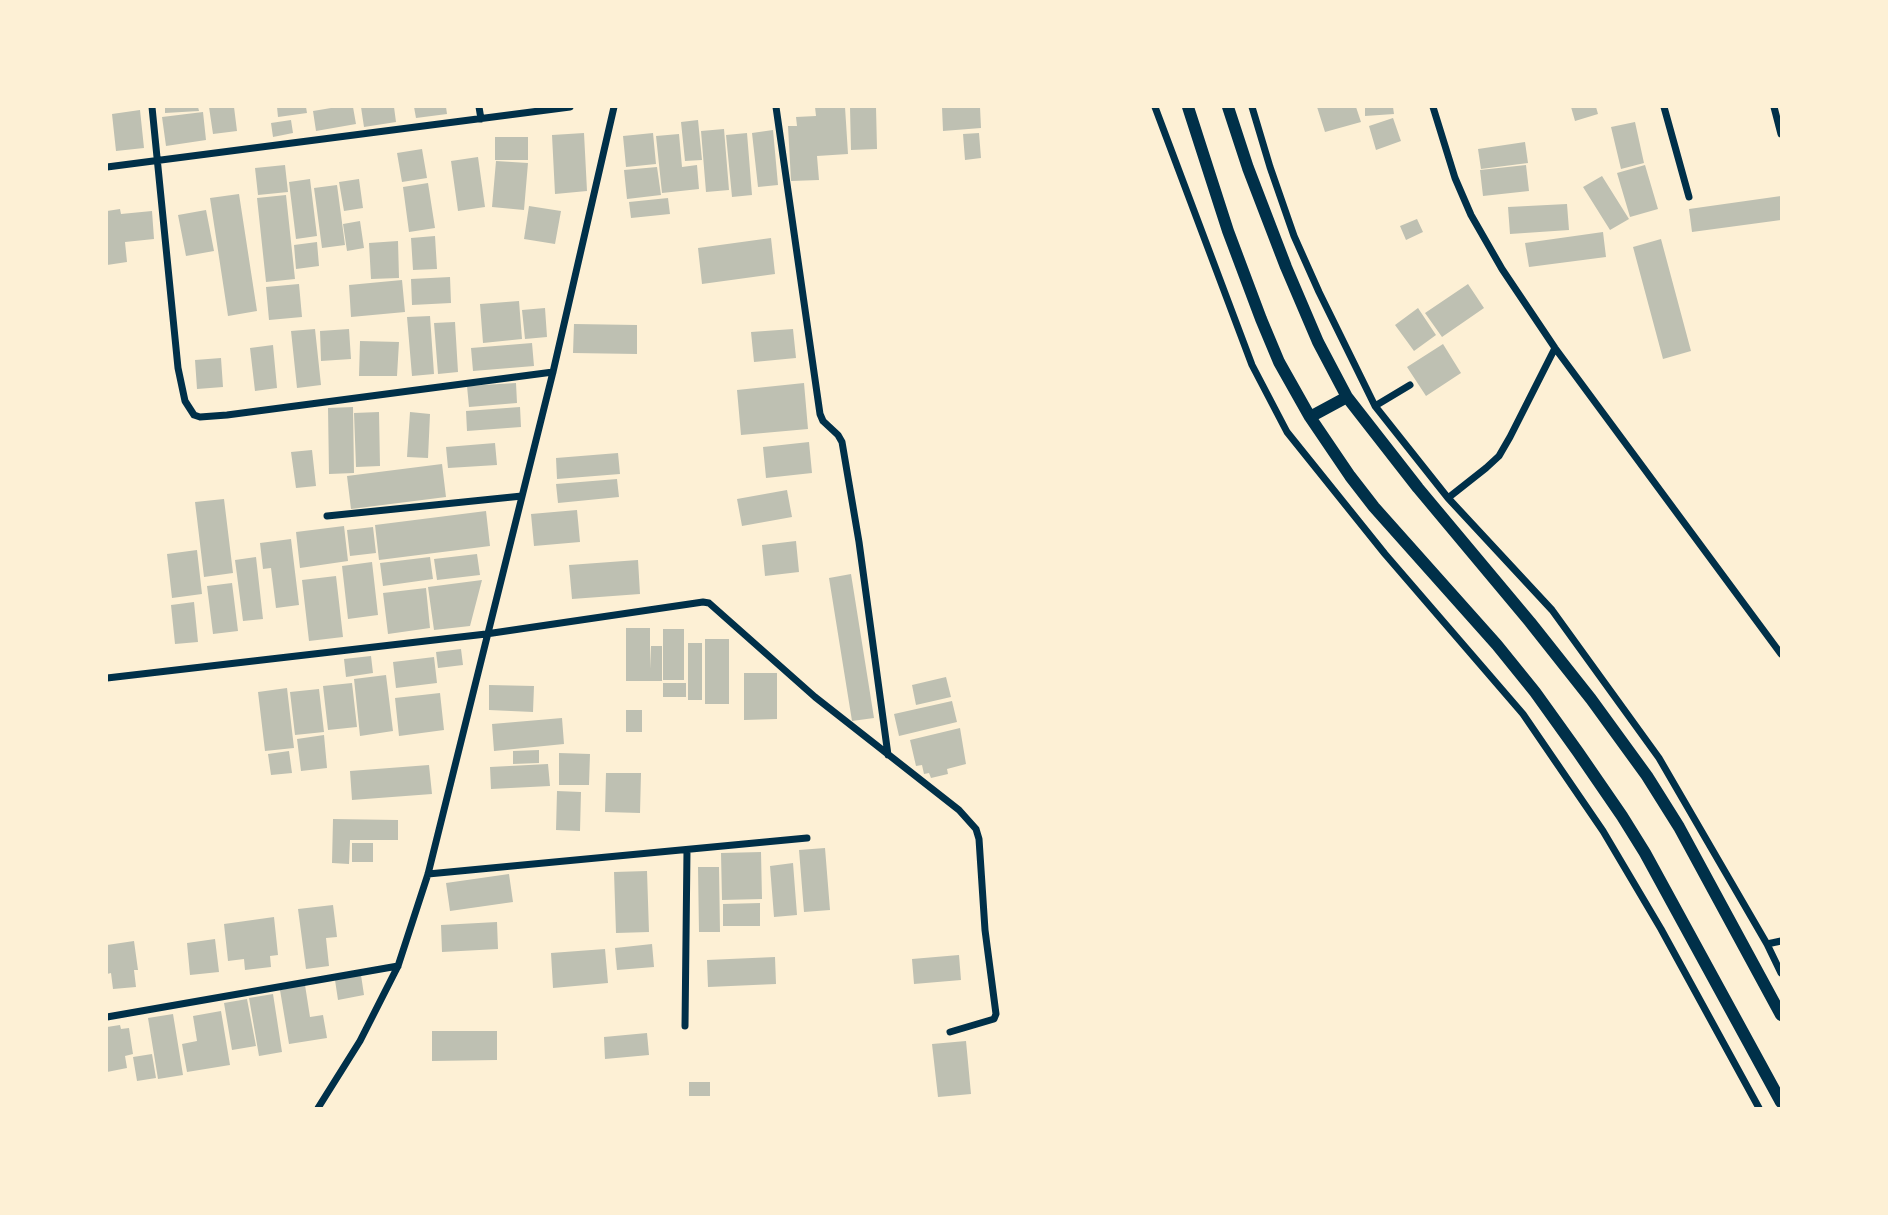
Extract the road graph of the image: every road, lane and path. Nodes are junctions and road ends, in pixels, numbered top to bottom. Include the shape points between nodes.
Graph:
1 (152, 107) edge
2 (480, 107) edge
3 (570, 107) edge
4 (614, 107) edge
5 (776, 107) edge
6 (1155, 107) edge
7 (1188, 107) edge
8 (1228, 107) edge
9 (1252, 107) edge
10 (1433, 107) edge
11 (1664, 107) edge
12 (1774, 107) edge
13 (481, 119) junction
14 (1781, 134) edge
15 (157, 161) junction
16 (107, 167) edge
17 (1689, 197) dead end
18 (1555, 348) junction
19 (553, 372) junction
20 (1410, 385) dead end
21 (1347, 397) junction
22 (1375, 406) junction
23 (1310, 417) junction
24 (1451, 495) junction
25 (522, 496) junction
26 (327, 516) dead end
27 (486, 634) junction
28 (1781, 654) edge
29 (107, 678) edge
30 (888, 755) junction
31 (807, 838) dead end
32 (687, 849) junction
33 (428, 874) junction
34 (1781, 941) edge
35 (1767, 944) junction
36 (398, 966) junction
37 (1781, 973) edge
38 (1781, 1015) edge
39 (107, 1017) edge
40 (685, 1026) dead end
41 (950, 1032) dead end
42 (1781, 1102) edge
43 (318, 1108) edge
44 (1759, 1108) edge

1 - 15 street
2 - 13 street
3 - 13 street
4 - 19 street
5 - 30 street via 820,414 842,443
6 - 44 street via 1252,365 1287,432 1523,714 1603,831
7 - 23 street via 1261,319
8 - 21 street via 1286,267
9 - 22 street via 1294,236
10 - 18 street via 1471,215
11 - 17 street
12 - 14 street
13 - 15 street
15 - 16 street
15 - 19 street via 178,368 185,401 194,415 227,415
18 - 24 street via 1499,456
18 - 28 street
19 - 25 street
20 - 22 street
21 - 23 street
21 - 38 street via 1539,633 1647,776
22 - 24 street
23 - 42 street via 1374,507 1497,645 1578,752 1644,853
24 - 35 street via 1552,610 1652,747
25 - 26 street
25 - 27 street
27 - 29 street
27 - 30 street via 709,603
27 - 33 street
30 - 41 street via 959,810 979,839 996,1016
31 - 32 street
32 - 33 street
32 - 40 street
33 - 36 street
34 - 35 street
35 - 37 street
36 - 39 street
36 - 43 street

